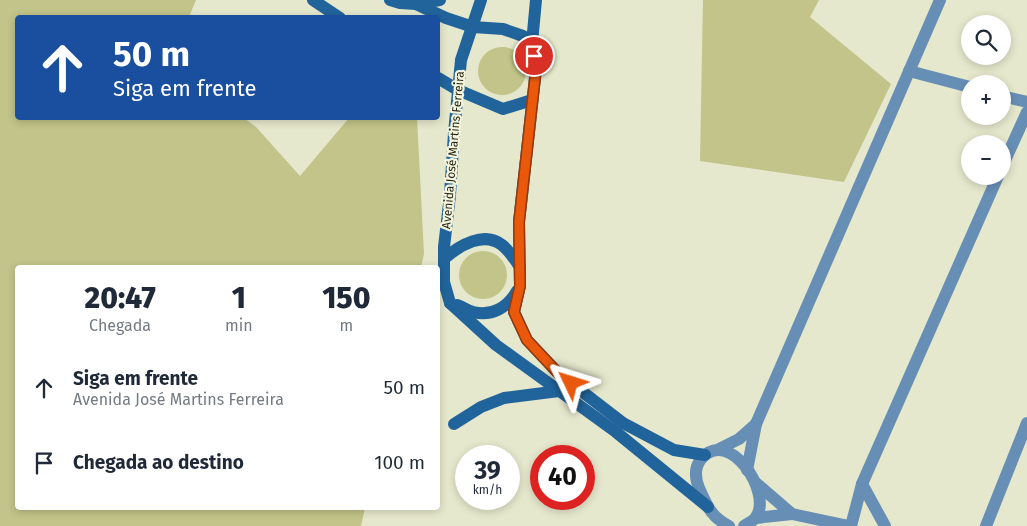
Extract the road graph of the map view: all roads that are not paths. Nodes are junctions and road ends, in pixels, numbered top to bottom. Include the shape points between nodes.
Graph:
1 (313, 0) edge
2 (390, 0) edge
3 (440, 0) edge
4 (481, 0) edge
5 (536, 0) edge
6 (940, 0) edge
7 (416, 4) junction
8 (336, 15) edge
9 (440, 15) edge
10 (440, 15) edge
11 (473, 27) junction
12 (532, 44) junction
13 (909, 71) junction
14 (440, 79) edge
15 (961, 85) edge
16 (458, 90) junction
17 (1011, 98) edge
18 (532, 100) junction
19 (1027, 102) edge
20 (1027, 112) edge
21 (1011, 147) edge
22 (994, 185) edge
23 (445, 258) junction
24 (520, 267) junction
25 (520, 286) junction
26 (450, 303) junction
27 (559, 391) junction
28 (1027, 423) edge
29 (454, 424) dead end
30 (756, 424) junction
31 (719, 449) junction
32 (705, 455) junction
33 (747, 470) junction
34 (756, 482) junction
35 (862, 484) junction
36 (792, 514) junction
37 (712, 516) edge
38 (756, 518) junction
39 (729, 526) edge
40 (744, 526) edge
41 (850, 526) edge
42 (885, 526) edge
43 (986, 526) edge

1 - 8 street
2 - 7 street
3 - 7 street
4 - 11 street, Avenida José Martins Ferreira
5 - 12 street
6 - 13 street
7 - 10 street
9 - 11 street
11 - 12 street via 503,29 523,36
11 - 16 street, Avenida José Martins Ferreira via 461,60
12 - 18 street via 536,69
13 - 15 street
13 - 30 street
14 - 16 street
16 - 18 street via 503,109
16 - 23 street, Avenida José Martins Ferreira
17 - 19 street
18 - 24 street via 519,222
20 - 21 street
22 - 35 street
23 - 24 street via 476,239 495,241 504,246
23 - 26 street, Avenida José Martins Ferreira via 444,282
24 - 25 street
25 - 26 street via 509,302 494,311 471,312
25 - 32 street via 514,312 527,340 558,373 623,423 674,450
26 - 27 street via 496,345
27 - 29 street via 504,398 481,407
27 - 37 street via 629,442
28 - 43 street
30 - 31 street via 739,439
30 - 33 street
31 - 32 street
31 - 33 street via 730,452
32 - 37 street via 695,476
33 - 34 street
34 - 36 street
34 - 38 street via 759,510
35 - 41 street
35 - 42 street
36 - 38 street
36 - 41 street
37 - 39 street
38 - 40 street

